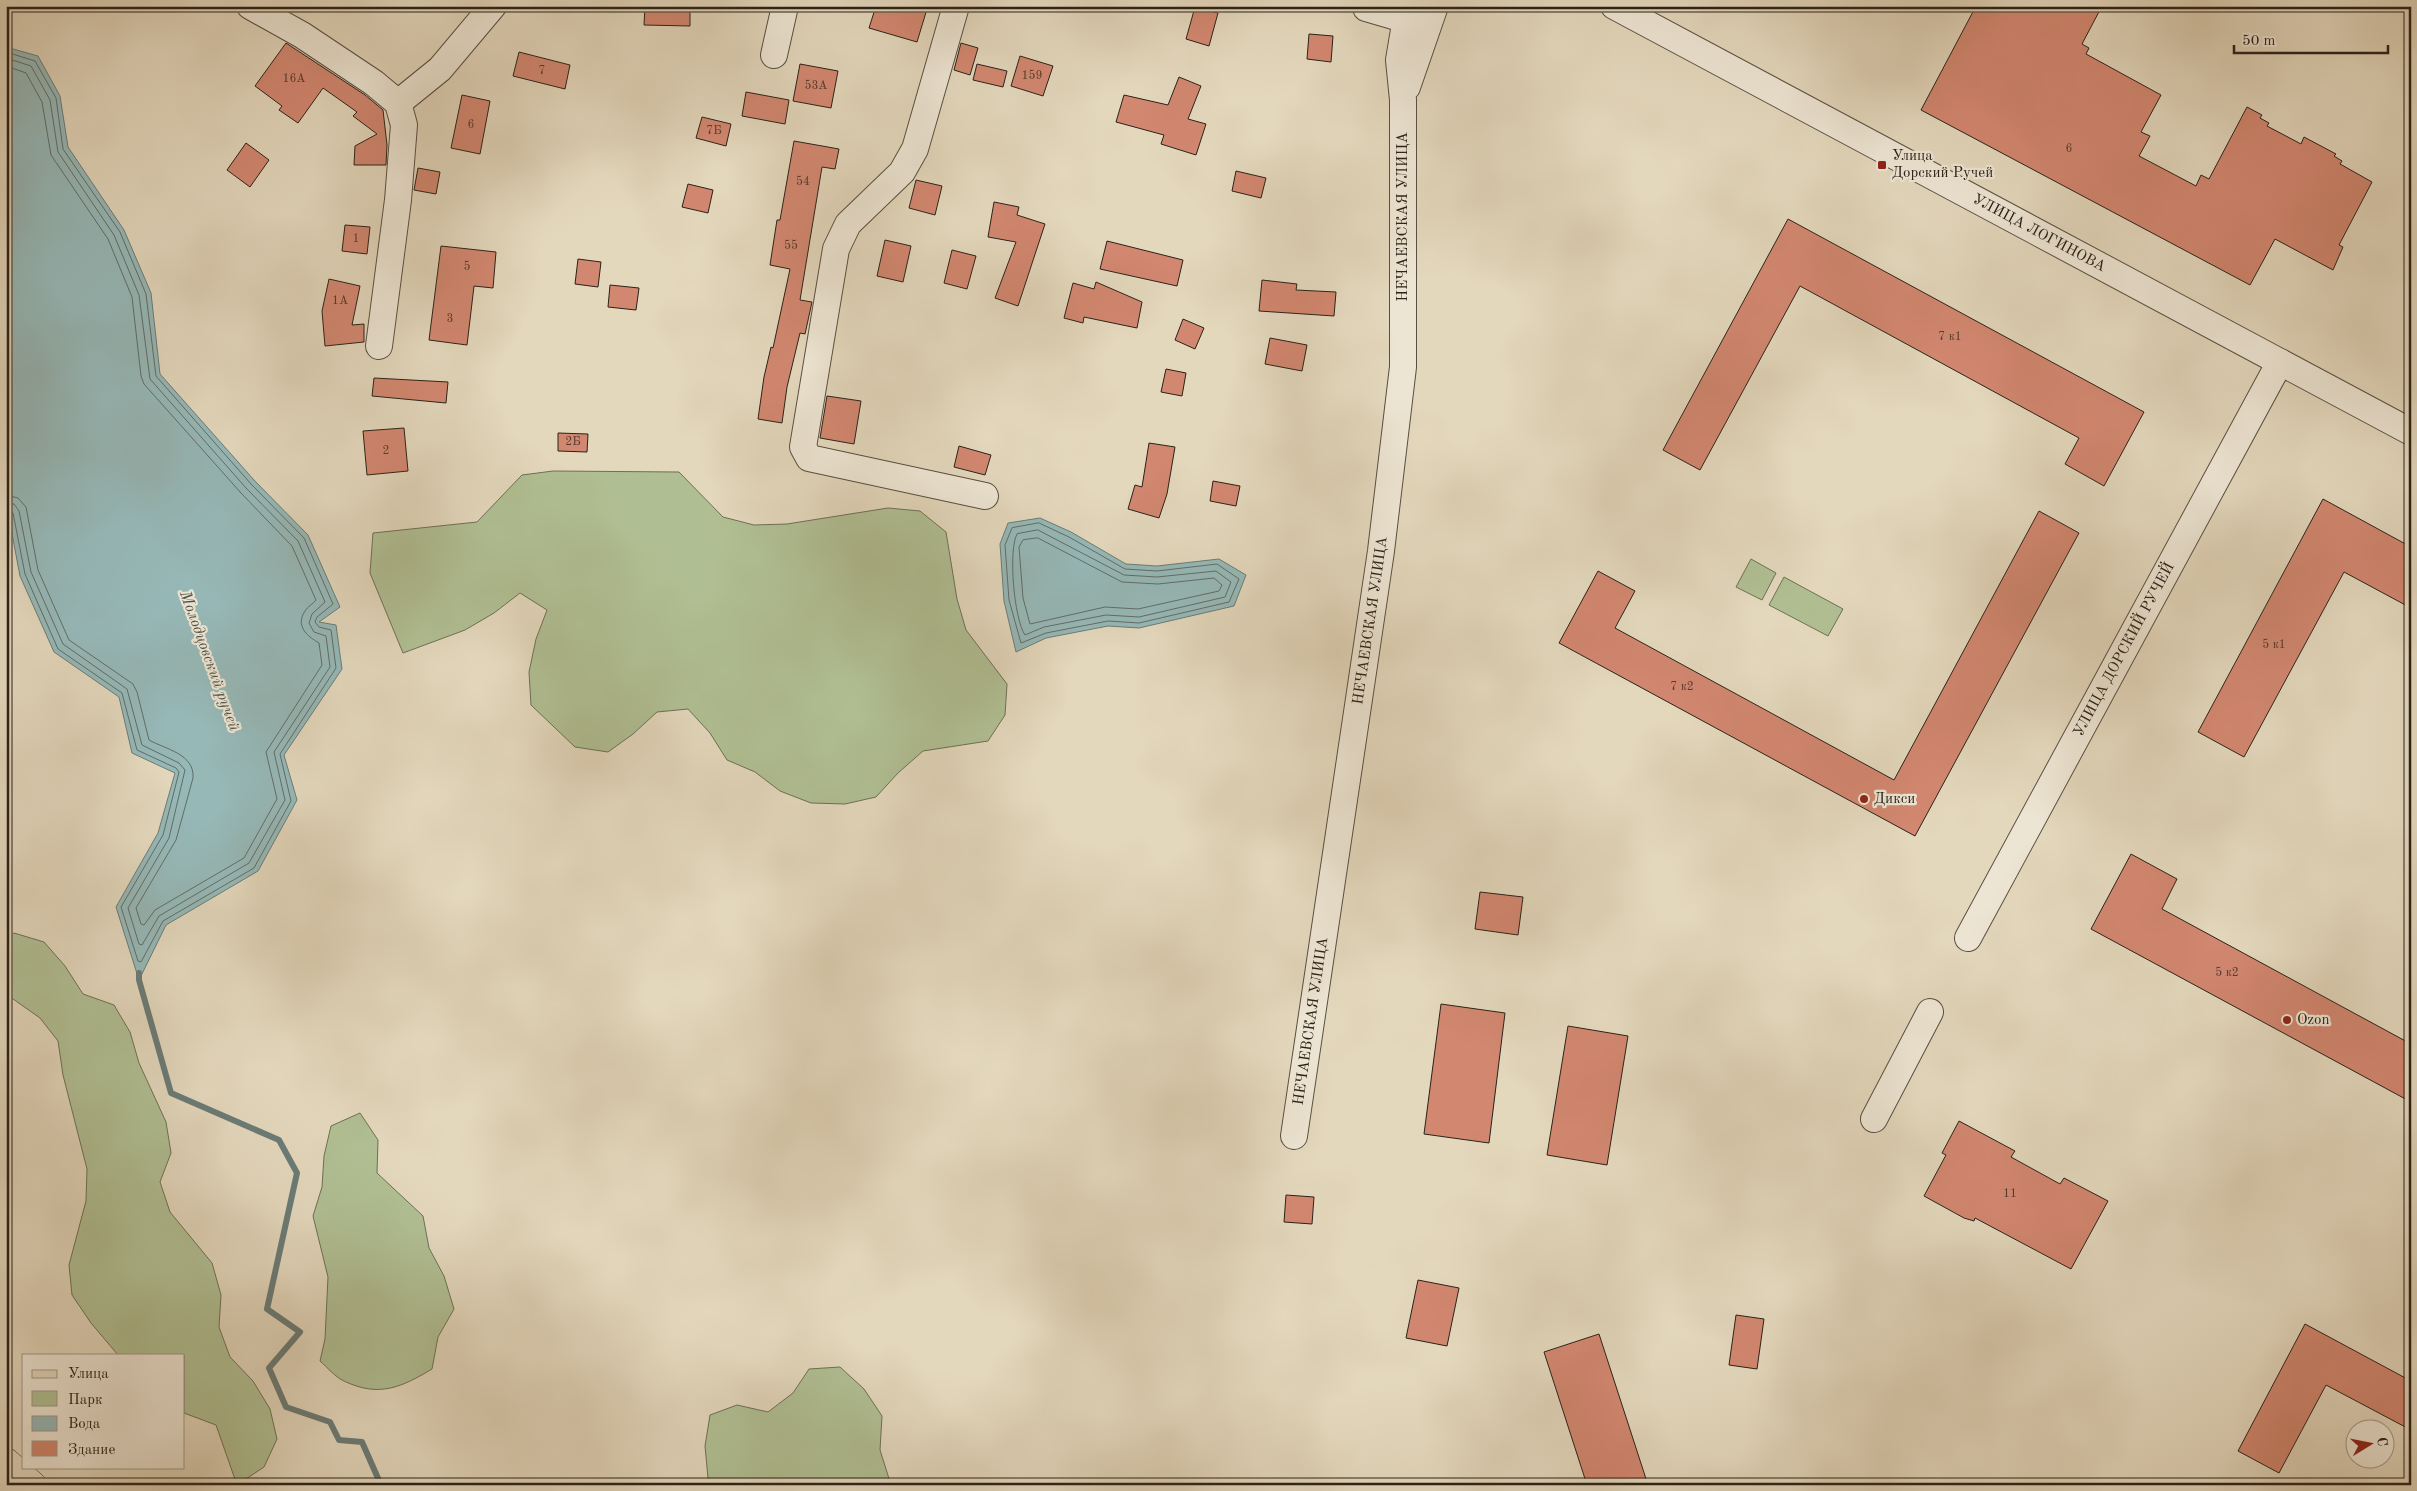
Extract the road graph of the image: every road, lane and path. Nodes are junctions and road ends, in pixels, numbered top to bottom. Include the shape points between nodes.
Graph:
1 (250, 6) edge
2 (493, 6) edge
3 (785, 6) edge
4 (956, 6) edge
5 (1366, 6) edge
6 (1435, 6) edge
7 (1614, 6) edge
8 (1409, 16) edge
9 (774, 55) dead end
10 (1403, 100) junction
11 (398, 103) junction
12 (379, 346) dead end
13 (2280, 362) junction
14 (2411, 432) edge
15 (985, 496) dead end
16 (1968, 938) dead end
17 (1930, 1012) dead end
18 (1874, 1119) dead end
19 (1294, 1136) dead end
20 (6, 1462) edge
21 (32, 1485) edge

1 - 11 street via 302,35
2 - 11 street via 440,68
3 - 9 street
4 - 15 street via 916,149 902,172 848,224 836,249 803,446 809,458
5 - 8 street
6 - 10 street, НЕЧАЕВСКАЯ УЛИЦА
7 - 13 street, УЛИЦА ЛОГИНОВА
8 - 10 street, НЕЧАЕВСКАЯ УЛИЦА via 1399,60
10 - 19 street, НЕЧАЕВСКАЯ УЛИЦА via 1404,367 1381,551
11 - 12 street via 404,125
13 - 14 street, УЛИЦА ЛОГИНОВА
13 - 16 street, УЛИЦА ДОРСКИЙ РУЧЕЙ
17 - 18 street
20 - 21 main road

